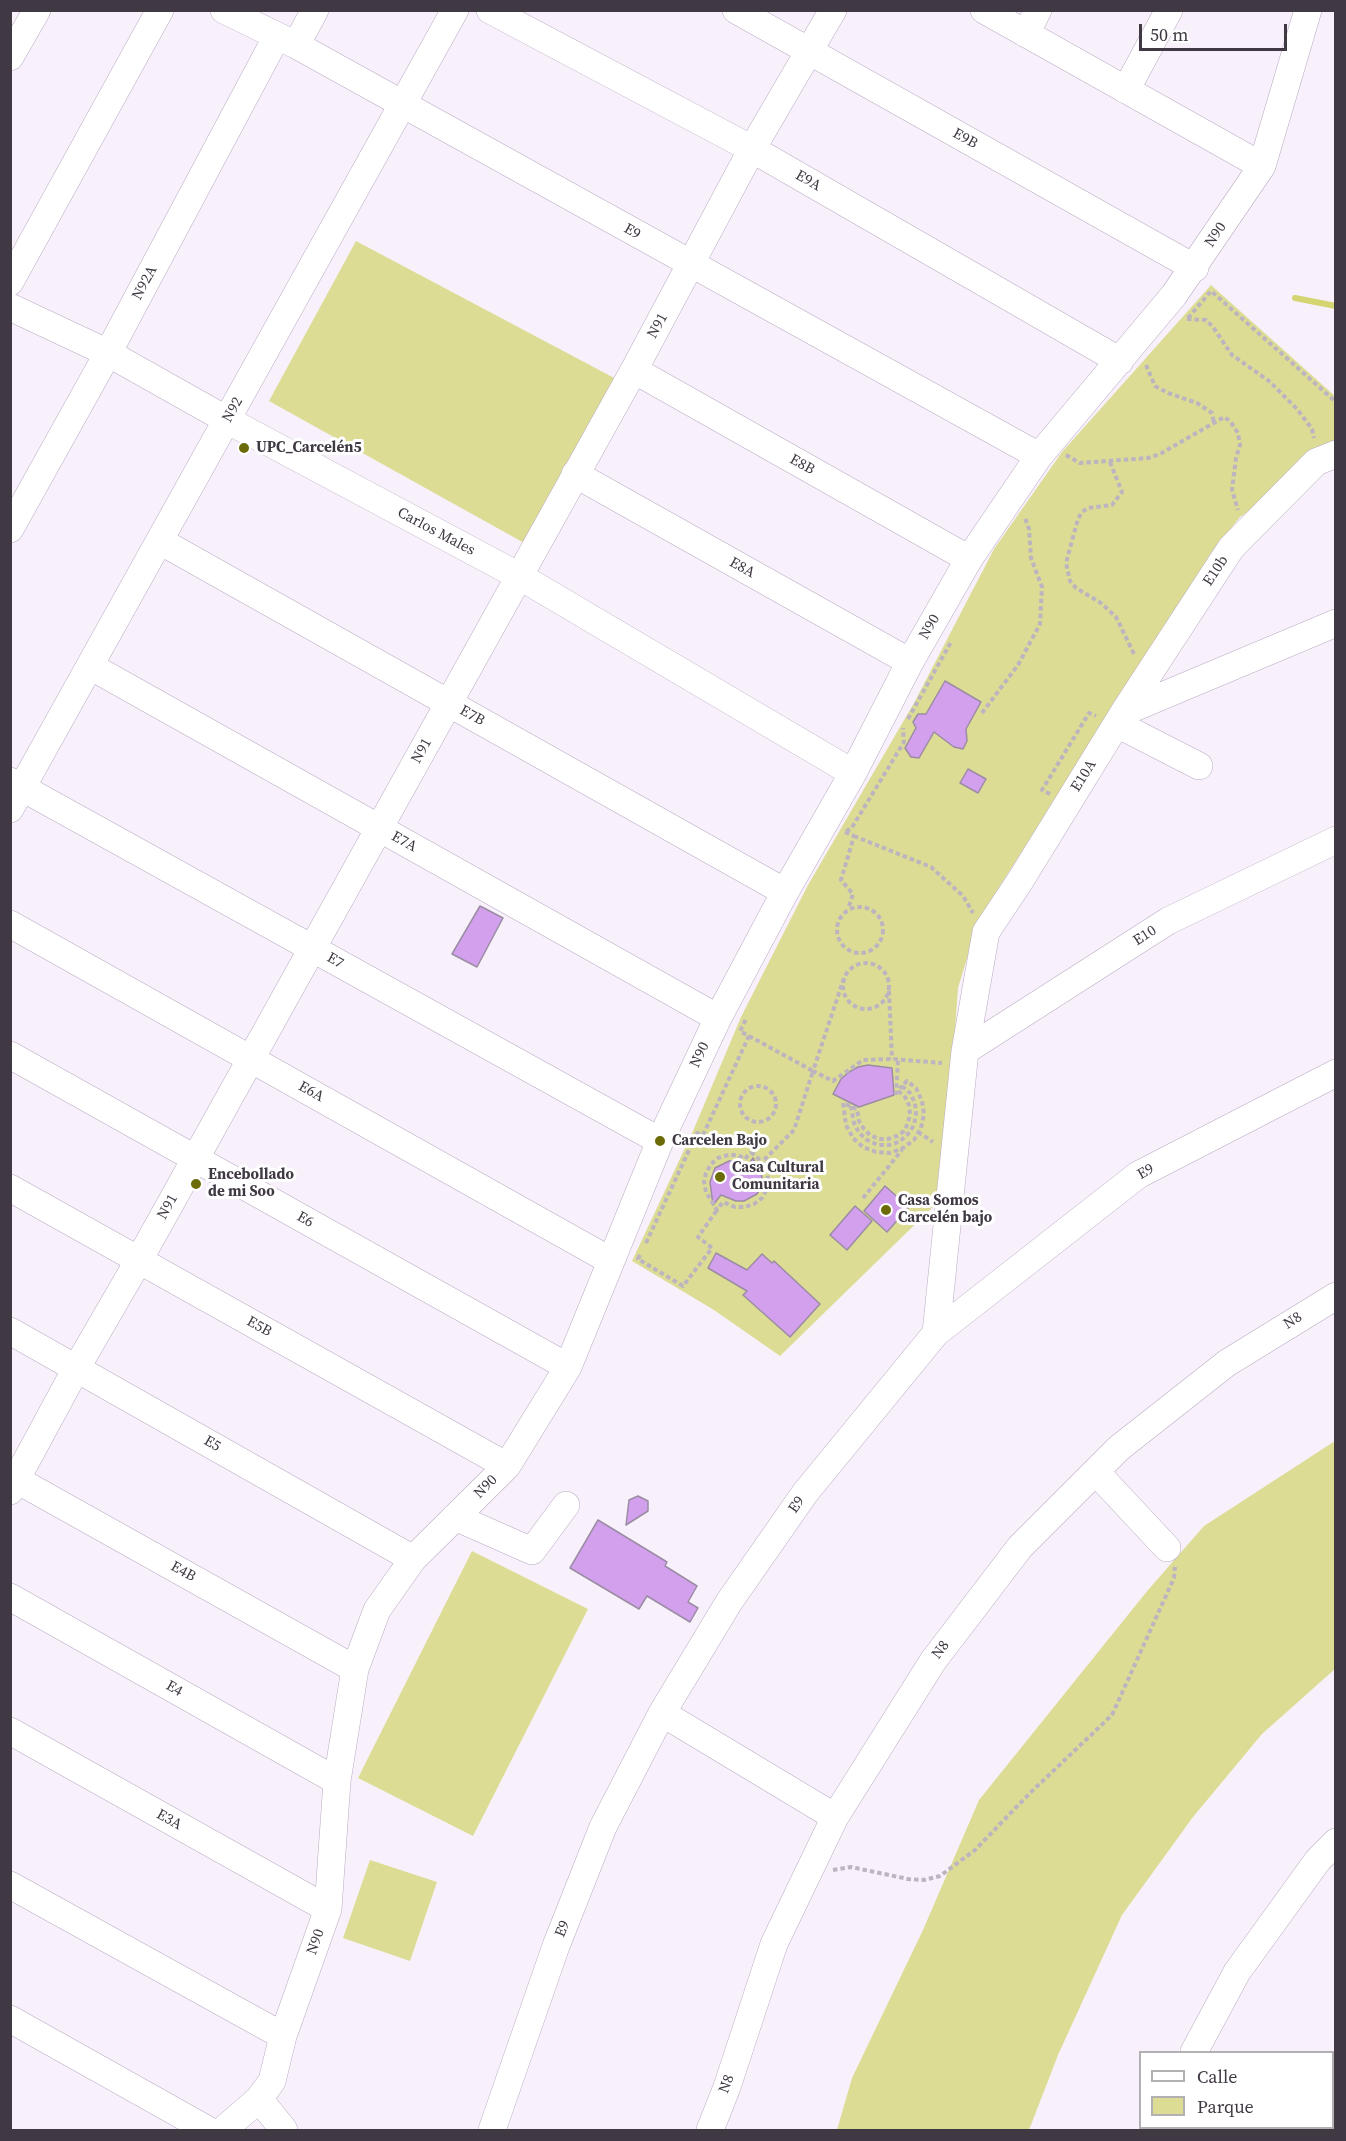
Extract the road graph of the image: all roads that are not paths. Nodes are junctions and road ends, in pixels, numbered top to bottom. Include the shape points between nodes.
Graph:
1 (37, 10) edge
2 (159, 10) edge
3 (224, 10) edge
4 (315, 10) edge
5 (455, 10) edge
6 (490, 10) edge
7 (736, 10) edge
8 (832, 10) edge
9 (984, 10) edge
10 (1169, 10) edge
11 (1311, 14) edge
12 (1032, 22) edge
13 (287, 41) junction
14 (810, 52) junction
15 (10, 57) edge
16 (1126, 90) junction
17 (403, 104) junction
18 (752, 149) junction
19 (1262, 166) junction
20 (691, 265) junction
21 (1195, 268) junction
22 (10, 282) edge
23 (10, 307) edge
24 (108, 353) junction
25 (1129, 367) junction
26 (634, 370) junction
27 (227, 420) junction
28 (1325, 447) edge
29 (1049, 460) junction
30 (575, 474) junction
31 (10, 529) edge
32 (160, 541) junction
33 (969, 559) junction
34 (519, 576) junction
35 (1335, 623) edge
36 (910, 662) junction
37 (90, 666) junction
38 (448, 703) junction
39 (1120, 718) junction
40 (1199, 766) dead end
41 (853, 773) junction
42 (15, 792) edge
43 (379, 828) junction
44 (1335, 840) edge
45 (785, 892) junction
46 (10, 924) edge
47 (312, 949) junction
48 (717, 1018) junction
49 (10, 1055) edge
50 (956, 1057) junction
51 (251, 1059) junction
52 (1335, 1073) edge
53 (660, 1141) junction
54 (195, 1158) junction
55 (10, 1188) edge
56 (139, 1260) junction
57 (611, 1261) junction
58 (1335, 1296) edge
59 (10, 1331) edge
60 (936, 1333) junction
61 (77, 1367) junction
62 (568, 1367) junction
63 (507, 1466) junction
64 (1096, 1472) junction
65 (13, 1482) edge
66 (566, 1505) dead end
67 (455, 1517) junction
68 (1167, 1548) road end
69 (413, 1559) junction
70 (10, 1597) edge
71 (355, 1669) junction
72 (662, 1713) junction
73 (10, 1731) edge
74 (337, 1780) junction
75 (835, 1817) junction
76 (1335, 1842) edge
77 (10, 1885) edge
78 (328, 1909) junction
79 (10, 2019) edge
80 (283, 2037) junction
81 (1195, 2051) edge
82 (259, 2099) junction
83 (208, 2130) edge
84 (223, 2130) edge
85 (284, 2130) edge
86 (492, 2130) edge
87 (710, 2130) edge

1 - 15 street
2 - 22 street
3 - 13 street, E9
4 - 13 street, N92A
5 - 17 street, N92
6 - 18 street, E9A
7 - 14 street, E9B
8 - 14 street, N91
9 - 12 street
10 - 16 street
11 - 19 street, N90
12 - 16 street
13 - 17 street, E9
13 - 24 street, N92A
14 - 18 street, N91
14 - 21 street, E9B
16 - 19 street
17 - 20 street, E9
17 - 27 street, N92
18 - 20 street, N91
18 - 25 street, E9A
19 - 21 street, N90
20 - 26 street, N91
20 - 29 street, E9
21 - 25 street, N90
23 - 24 street, Carlos Males
24 - 27 street, Carlos Males
24 - 31 street, N92A
25 - 29 street, N90
26 - 30 street, N91
26 - 33 street, E8B
27 - 32 street, N92
27 - 34 street, Carlos Males
28 - 39 street, E10b via 1316,462 1231,548
29 - 33 street, N90
30 - 34 street, N91
30 - 36 street, E8A
32 - 37 street, N92
32 - 38 street, E7B
33 - 36 street, N90
34 - 38 street, N91
34 - 41 street, Carlos Males
35 - 39 street
36 - 41 street, N90
37 - 42 street, N92
37 - 43 street, E7A
38 - 43 street, N91
38 - 45 street, E7B
39 - 40 street
39 - 50 street, E10A via 986,932
41 - 45 street, N90
42 - 47 street, E7
43 - 47 street, N91
43 - 48 street, E7A
44 - 50 street, E10 via 1168,921
45 - 48 street, N90
46 - 51 street, E6A
47 - 51 street, N91
47 - 53 street, E7
48 - 53 street, N90
49 - 54 street, E6
50 - 60 street, E10A
51 - 54 street, N91
51 - 57 street, E6A
52 - 60 street, E9 via 1138,1175
53 - 57 street, N90
54 - 56 street, N91
54 - 62 street, E6
55 - 56 street, E5B
56 - 61 street, N91
56 - 63 street, E5B
57 - 62 street, N90
58 - 64 street, N8 via 1227,1363 1119,1448
59 - 61 street, E5
60 - 72 street, E9 via 805,1493 729,1602
61 - 65 street, N91
61 - 69 street, E5
62 - 63 street, N90
63 - 67 street, N90
64 - 68 street
64 - 75 street, N8 via 1020,1547 933,1660
65 - 71 street, E4B
66 - 67 street via 532,1551
67 - 69 street, N90
69 - 71 street, N90 via 377,1610
70 - 74 street, E4
71 - 74 street, N90
72 - 75 street
72 - 86 street, E9 via 603,1827 556,1946
73 - 78 street, E3A
74 - 78 street, N90
75 - 87 street, N8 via 774,1944
76 - 81 street via 1237,1972
77 - 80 street
78 - 80 street, N90
79 - 83 street
80 - 82 street, N90 via 272,2081
82 - 84 street, N90
82 - 85 street

